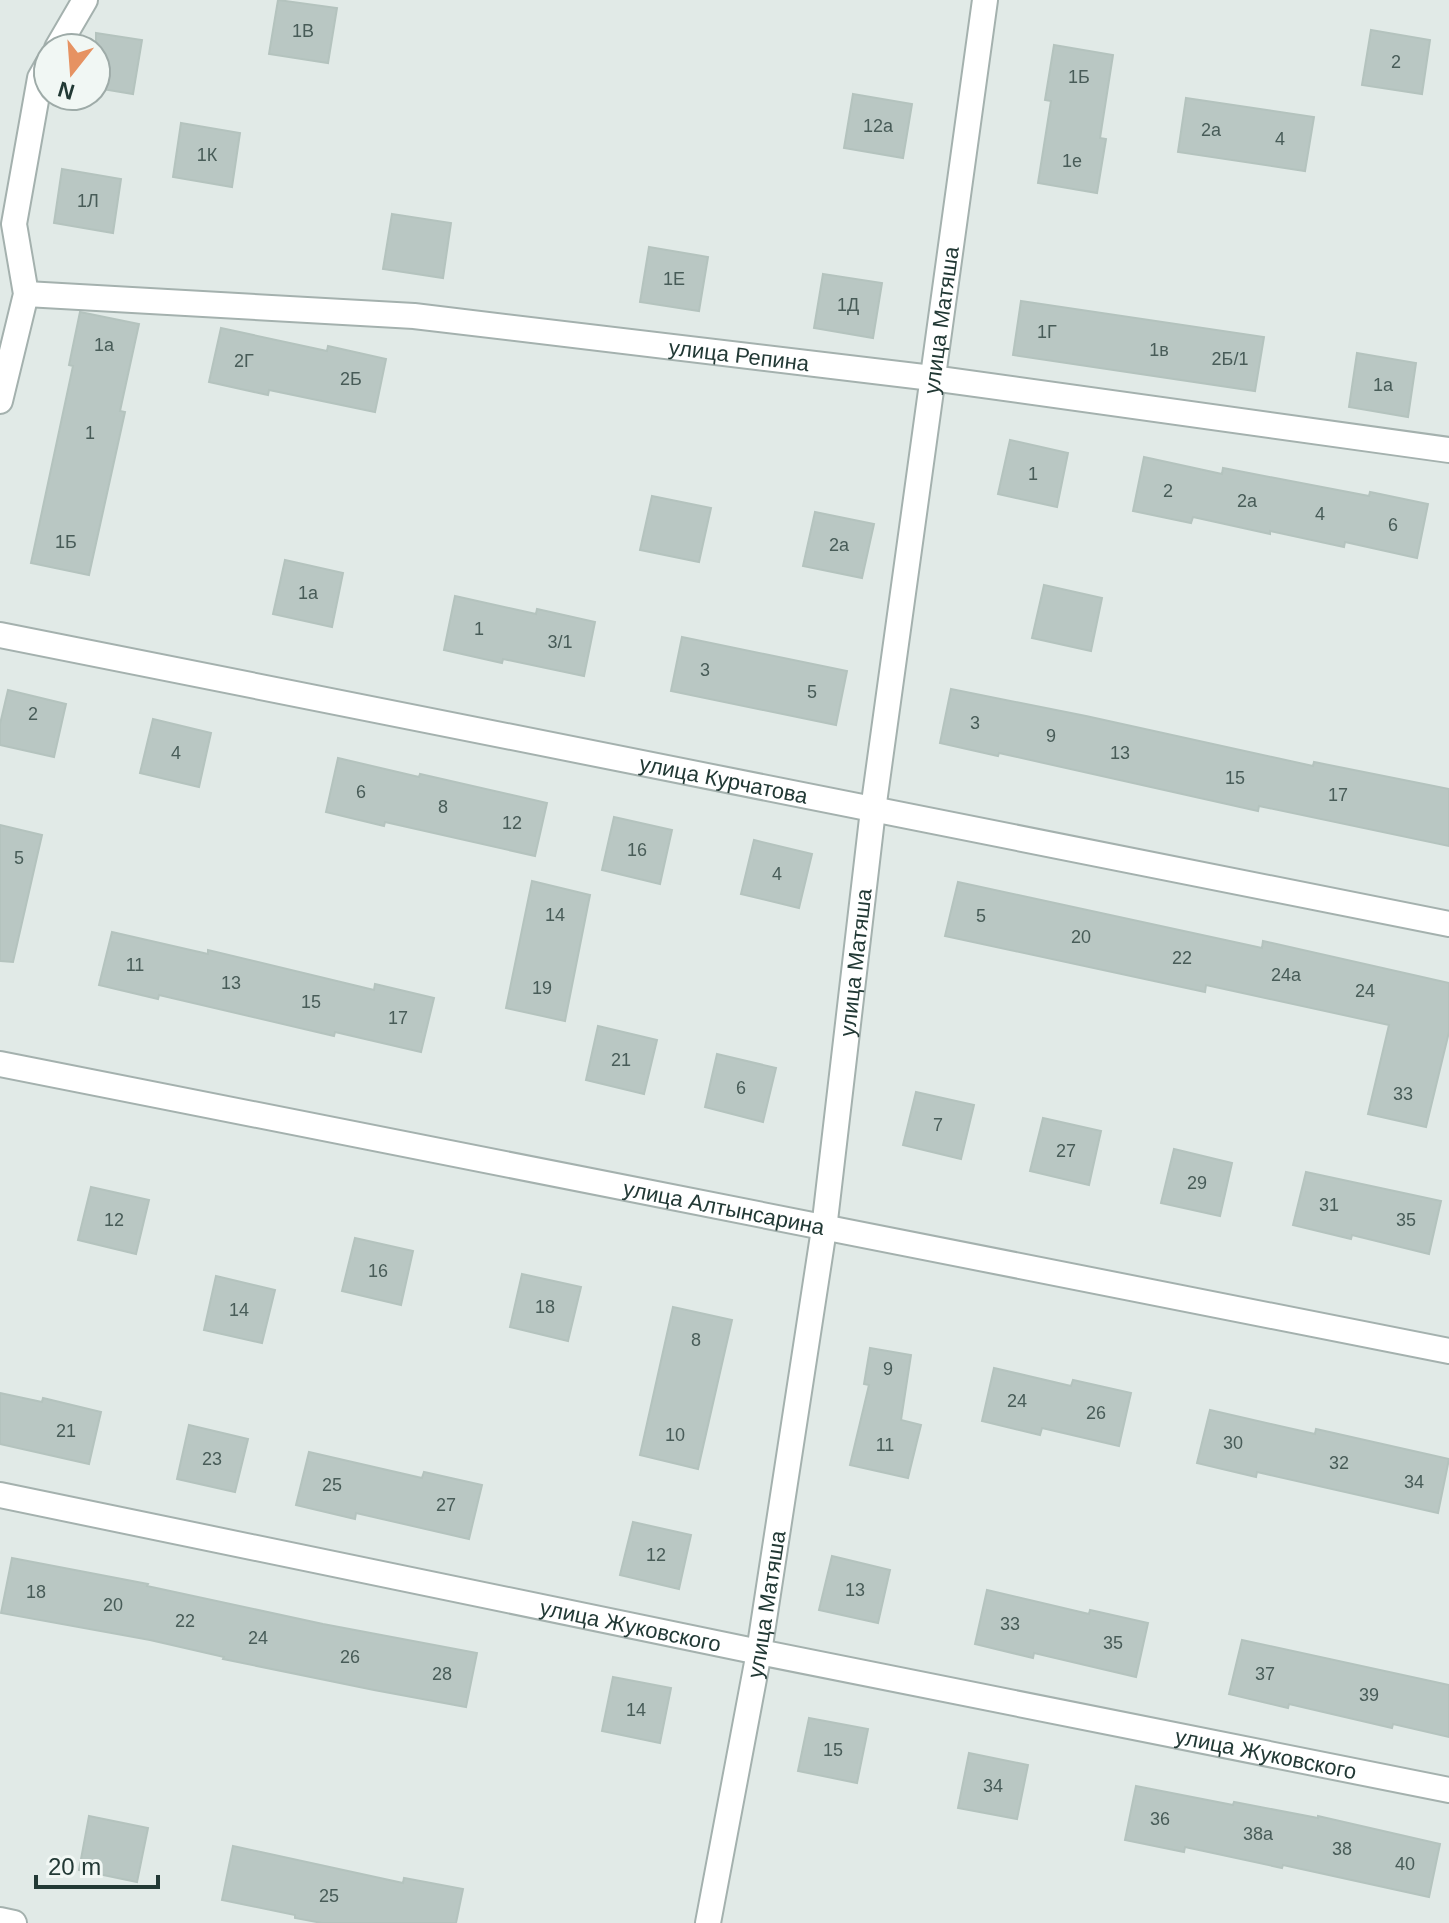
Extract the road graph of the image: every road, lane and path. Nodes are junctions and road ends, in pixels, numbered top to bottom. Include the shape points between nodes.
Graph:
1 (85, 0) edge
2 (985, 0) edge
3 (66, 32) edge
4 (34, 112) edge
5 (26, 294) junction
6 (932, 378) junction
7 (0, 401) edge
8 (1449, 450) edge
9 (0, 635) edge
10 (873, 810) junction
11 (1449, 924) edge
12 (0, 1064) edge
13 (824, 1229) junction
14 (1449, 1351) edge
15 (0, 1495) edge
16 (759, 1652) junction
17 (1449, 1790) edge
18 (0, 1920) edge
19 (14, 1923) edge
20 (708, 1923) edge

1 - 3 street
2 - 6 street, улица Матяша
4 - 5 street via 14,224
5 - 6 street, улица Репина via 414,316
5 - 7 street
6 - 8 street, улица Репина
6 - 10 street, улица Матяша
9 - 10 street, улица Курчатова
10 - 11 street, улица Курчатова
10 - 13 street, улица Матяша
12 - 13 street, улица Алтынсарина
13 - 14 street, улица Алтынсарина
13 - 16 street, улица Матяша
15 - 16 street, улица Жуковского
16 - 17 street, улица Жуковского
16 - 20 street, улица Матяша
18 - 19 street

